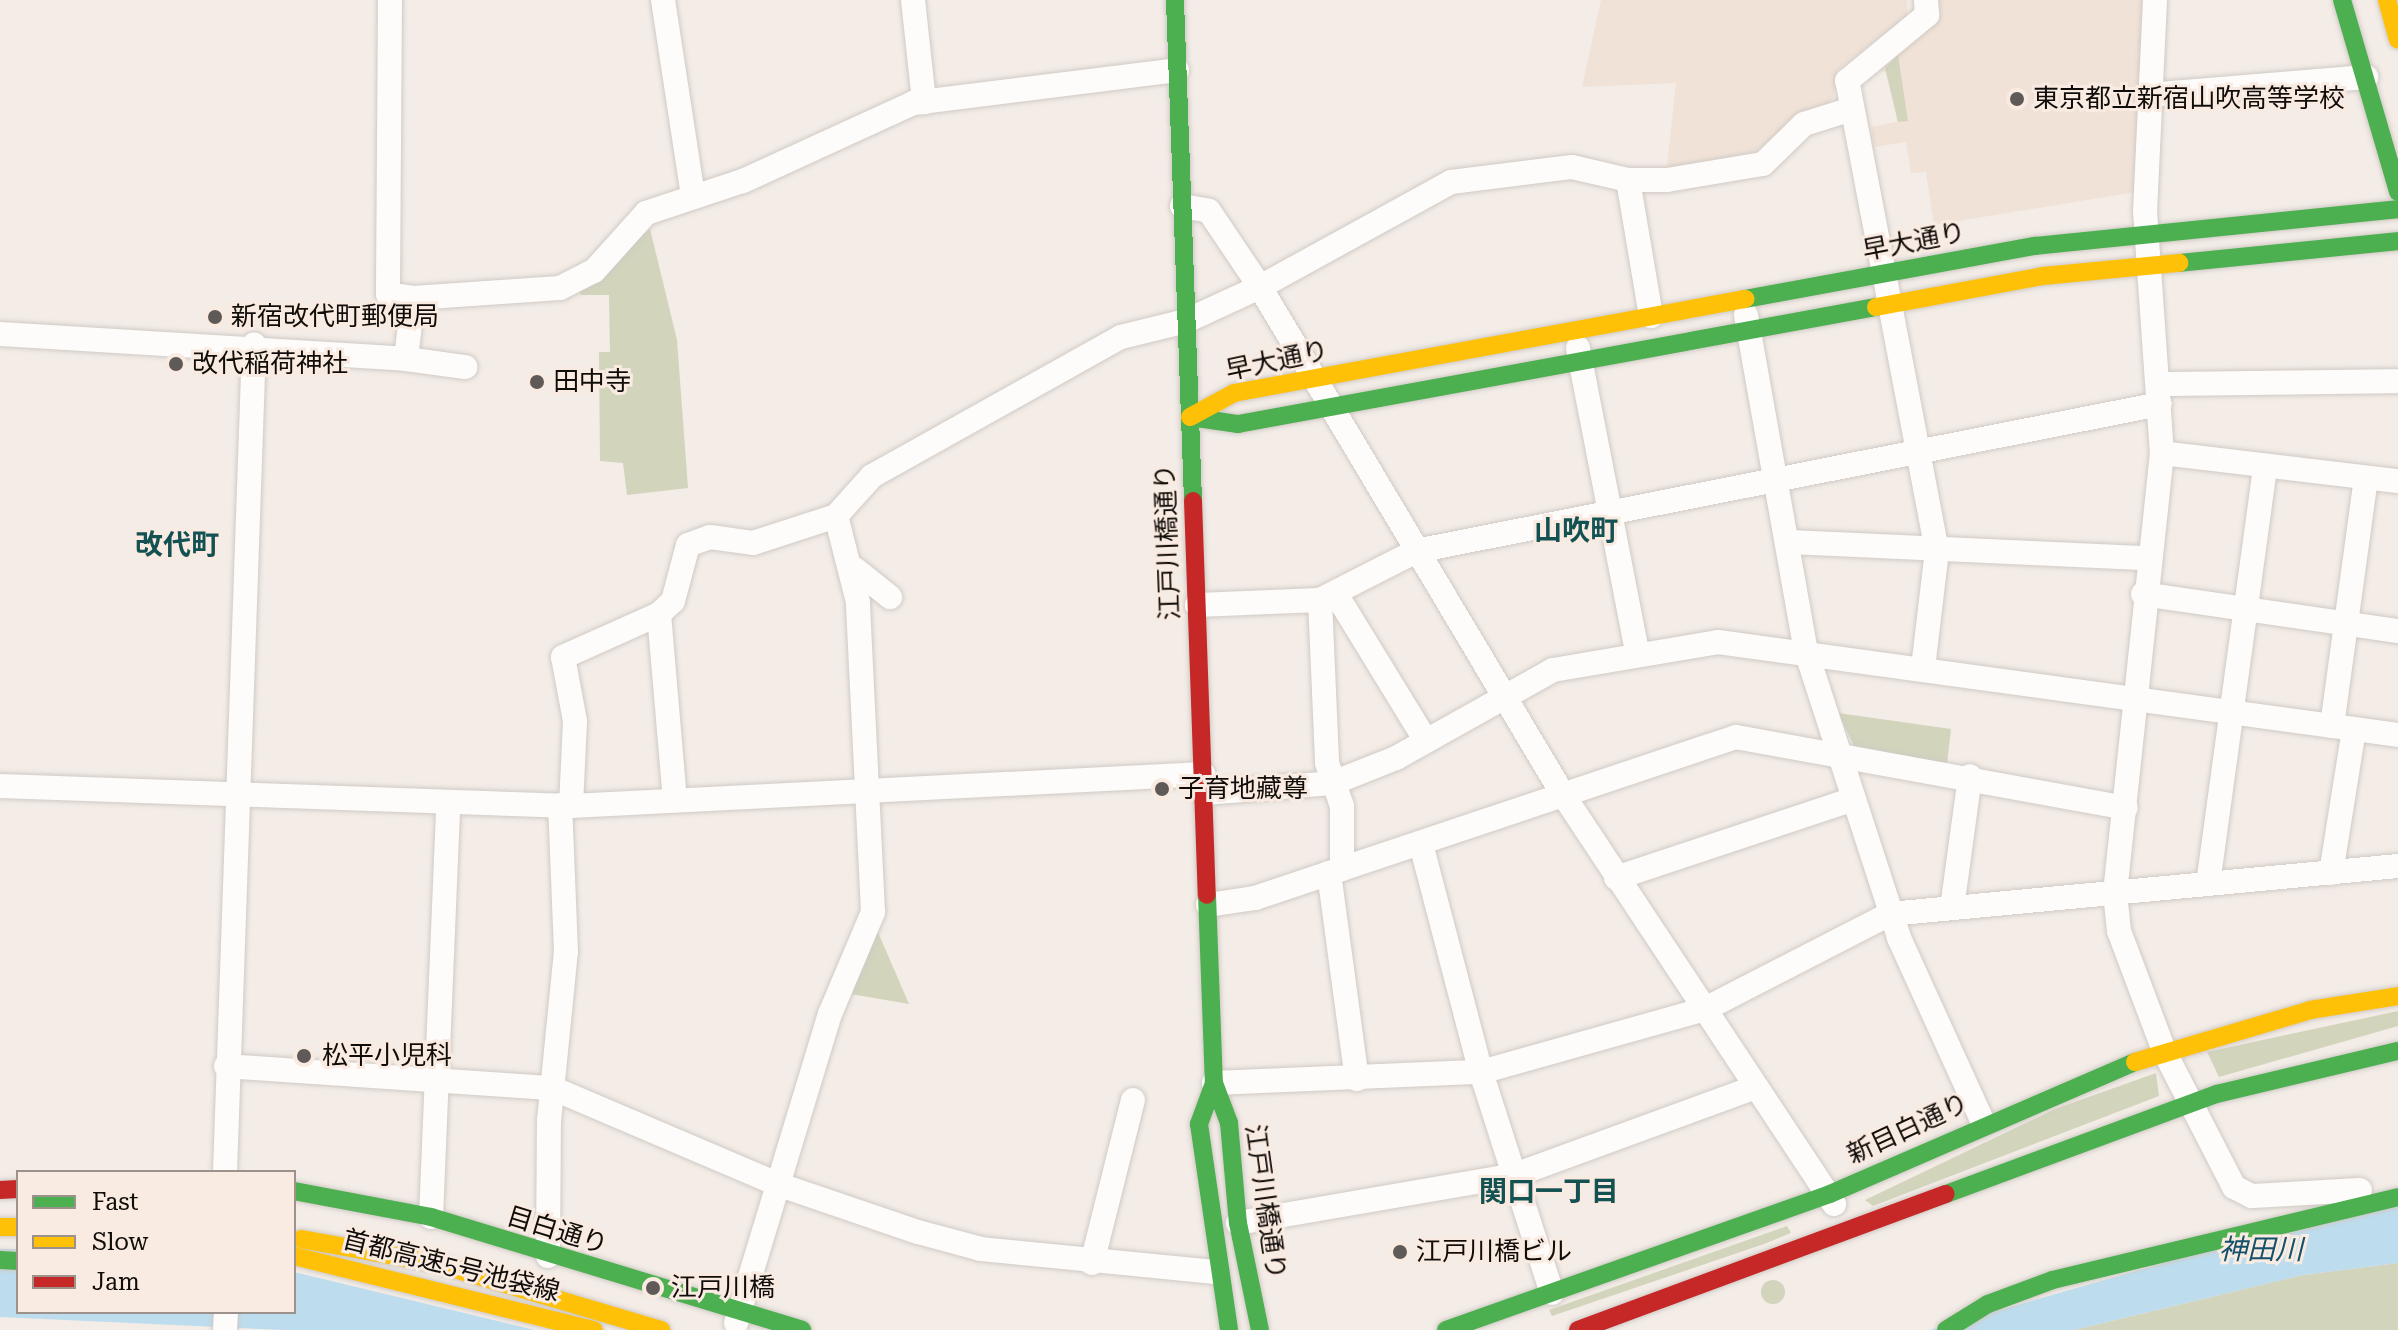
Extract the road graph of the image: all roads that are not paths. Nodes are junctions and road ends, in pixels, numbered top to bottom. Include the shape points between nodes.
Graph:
1 (390, 0) edge
2 (663, 0) edge
3 (913, 0) edge
4 (1175, 0) edge
5 (1926, 0) edge
6 (2155, 0) edge
7 (2342, 0) edge
8 (2387, 0) edge
9 (2398, 40) edge
10 (1177, 70) junction
11 (2366, 77) junction
12 (2148, 95) junction
13 (924, 102) junction
14 (1852, 109) junction
15 (1628, 180) junction
16 (2398, 192) edge
17 (693, 197) junction
18 (1182, 206) junction
19 (2398, 209) edge
20 (2145, 233) junction
21 (2398, 241) edge
22 (2148, 262) junction
23 (1884, 274) junction
24 (1260, 287) junction
25 (413, 298) junction
26 (1743, 300) junction
27 (1889, 303) junction
28 (1651, 316) junction
29 (1186, 321) junction
30 (1748, 329) junction
31 (1574, 331) junction
32 (0, 334) edge
33 (254, 345) junction
34 (406, 359) junction
35 (1580, 360) junction
36 (465, 367) dead end
37 (1316, 378) junction
38 (2398, 381) edge
39 (2161, 394) junction
40 (1335, 405) junction
41 (1190, 417) junction
42 (1917, 453) junction
43 (2162, 453) junction
44 (2265, 466) junction
45 (2366, 479) junction
46 (1777, 480) junction
47 (2398, 481) edge
48 (1613, 512) junction
49 (836, 516) junction
50 (1791, 542) junction
51 (1416, 551) junction
52 (1937, 551) junction
53 (2146, 558) junction
54 (855, 569) junction
55 (2143, 594) junction
56 (890, 597) dead end
57 (1328, 597) junction
58 (1197, 605) junction
59 (2245, 609) junction
60 (659, 614) junction
61 (2346, 624) junction
62 (2398, 631) edge
63 (1806, 651) junction
64 (1637, 652) junction
65 (1923, 668) junction
66 (1505, 697) junction
67 (2135, 699) junction
68 (2231, 713) junction
69 (2343, 728) junction
70 (2398, 735) edge
71 (1426, 741) junction
72 (1838, 758) junction
73 (1970, 776) junction
74 (1333, 783) junction
75 (1203, 784) junction
76 (0, 786) edge
77 (236, 793) junction
78 (866, 793) junction
79 (1562, 793) junction
80 (675, 800) junction
81 (1850, 800) junction
82 (448, 804) junction
83 (566, 806) junction
84 (2126, 808) junction
85 (1421, 844) junction
86 (2398, 866) edge
87 (1336, 871) junction
88 (2331, 873) junction
89 (1616, 878) junction
90 (2208, 884) junction
91 (2115, 893) junction
92 (1208, 905) junction
93 (1952, 908) junction
94 (1890, 914) junction
95 (2398, 996) edge
96 (1705, 1009) junction
97 (2164, 1051) junction
98 (2398, 1051) edge
99 (226, 1066) junction
100 (1481, 1072) junction
101 (1357, 1079) junction
102 (439, 1081) junction
103 (1214, 1083) junction
104 (1755, 1087) junction
105 (552, 1088) junction
106 (1133, 1100) dead end
107 (2192, 1102) junction
108 (1983, 1122) junction
109 (225, 1170) edge
110 (1515, 1175) junction
111 (777, 1184) junction
112 (2398, 1185) edge
113 (296, 1191) edge
114 (1830, 1194) junction
115 (2398, 1197) edge
116 (431, 1217) junction
117 (1238, 1223) junction
118 (1847, 1235) junction
119 (296, 1238) edge
120 (296, 1256) edge
121 (548, 1256) junction
122 (1092, 1263) junction
123 (1216, 1272) junction
124 (1552, 1293) junction
125 (374, 1298) dead end
126 (429, 1312) dead end
127 (736, 1321) edge
128 (594, 1330) edge
129 (661, 1330) edge
130 (802, 1330) edge
131 (1229, 1330) edge
132 (1260, 1330) edge
133 (1446, 1330) edge
134 (1578, 1330) edge
135 (1946, 1330) edge

1 - 25 street via 388,294
2 - 17 street
3 - 13 street
4 - 10 main road, 江戸川橋通り
5 - 14 street via 1927,15 1847,81
6 - 12 street
7 - 11 main road
8 - 9 main road
10 - 13 street
10 - 18 main road, 江戸川橋通り
11 - 12 street
11 - 16 main road
12 - 20 street
13 - 17 street
14 - 15 street via 1804,124 1763,164
14 - 23 street
15 - 24 street via 1572,167 1451,182
15 - 28 street
17 - 25 street via 646,213 594,271 560,288
18 - 24 street via 1209,211
18 - 29 main road, 江戸川橋通り
19 - 20 main road, 早大通り
20 - 22 street
20 - 23 main road, 早大通り
21 - 22 main road, 早大通り
22 - 27 main road, 早大通り
22 - 39 street
23 - 26 main road, 早大通り
23 - 27 street
24 - 29 street
24 - 37 street
25 - 34 street
26 - 28 main road, 早大通り
26 - 30 street
27 - 30 main road, 早大通り
27 - 42 street
28 - 31 main road, 早大通り
29 - 41 main road, 江戸川橋通り
29 - 49 street via 1121,337 872,476
30 - 35 main road, 早大通り
30 - 46 street
31 - 35 street
31 - 37 main road, 早大通り
32 - 33 street
33 - 34 street
33 - 77 street
34 - 36 street
35 - 40 main road, 早大通り
35 - 48 street
37 - 40 street
37 - 41 main road, 早大通り via 1234,393
38 - 39 street
39 - 42 street
39 - 43 street
40 - 41 main road, 早大通り via 1238,424
40 - 51 street
41 - 58 main road, 江戸川橋通り
42 - 46 street
42 - 52 street
43 - 44 street
43 - 53 street
44 - 45 street
44 - 59 street
45 - 47 street
45 - 61 street
46 - 48 street
46 - 50 street
48 - 51 street
48 - 64 street
49 - 54 street
49 - 60 street via 753,543 710,537 688,545 673,601
50 - 52 street
50 - 63 street
51 - 57 street
51 - 66 street
52 - 53 street
52 - 65 street
53 - 55 street
54 - 56 street
54 - 78 street
55 - 59 street
55 - 67 street
57 - 58 street
57 - 71 street
57 - 74 street
58 - 75 main road, 江戸川橋通り
59 - 61 street
59 - 68 street
60 - 80 street
60 - 83 street via 563,657 575,721
61 - 62 street
61 - 69 street
63 - 64 street via 1718,642
63 - 65 street
63 - 72 street
64 - 66 street via 1553,670
65 - 67 street
66 - 71 street
66 - 79 street
67 - 68 street
67 - 84 street
68 - 69 street
68 - 90 street
69 - 70 street
69 - 88 street
71 - 74 street
72 - 73 street
72 - 79 street via 1736,737
72 - 81 street
73 - 84 street
73 - 93 street
74 - 75 street
74 - 87 street via 1342,806
75 - 78 street
75 - 92 main road, 江戸川橋通り
76 - 77 street
77 - 82 street
77 - 99 street
78 - 80 street
78 - 111 street via 873,912 837,996
79 - 85 street
79 - 89 street
80 - 83 street
81 - 89 street
81 - 94 street
82 - 83 street
82 - 102 street
83 - 105 street via 566,952
84 - 91 street
85 - 87 street
85 - 100 street
86 - 88 street
87 - 92 street via 1241,902
87 - 101 street
88 - 90 street
89 - 96 street
90 - 91 street
91 - 93 street
91 - 97 street via 2119,931
92 - 103 main road, 江戸川橋通り
93 - 94 street
94 - 96 street
94 - 108 street
95 - 97 main road, 新目白通り via 2310,1010
96 - 100 street
96 - 104 street
97 - 107 street
97 - 108 main road, 新目白通り
98 - 107 main road
99 - 102 street
99 - 109 street
100 - 101 street
100 - 110 street
101 - 103 street
102 - 105 street
102 - 116 street
103 - 117 main road, 江戸川橋通り via 1229,1123
103 - 123 main road, 江戸川橋通り via 1199,1124
104 - 110 street
104 - 114 street
105 - 111 street
105 - 121 street
106 - 122 street
107 - 112 street via 2242,1194
107 - 118 main road
108 - 114 main road, 新目白通り
110 - 117 street
110 - 124 street
111 - 122 street via 981,1249
111 - 127 street
113 - 116 main road, 目白通り
114 - 118 street
114 - 124 main road, 新目白通り
115 - 135 main road via 2053,1280 1988,1304
116 - 121 main road, 目白通り
117 - 132 main road, 江戸川橋通り
118 - 134 main road
119 - 129 main road via 438,1264
120 - 128 main road, 首都高速5号池袋線
121 - 127 main road, 目白通り
122 - 123 street
123 - 131 main road, 江戸川橋通り
124 - 133 main road, 新目白通り
125 - 126 main road, 首都高速5号池袋線
127 - 130 main road, 目白通り

